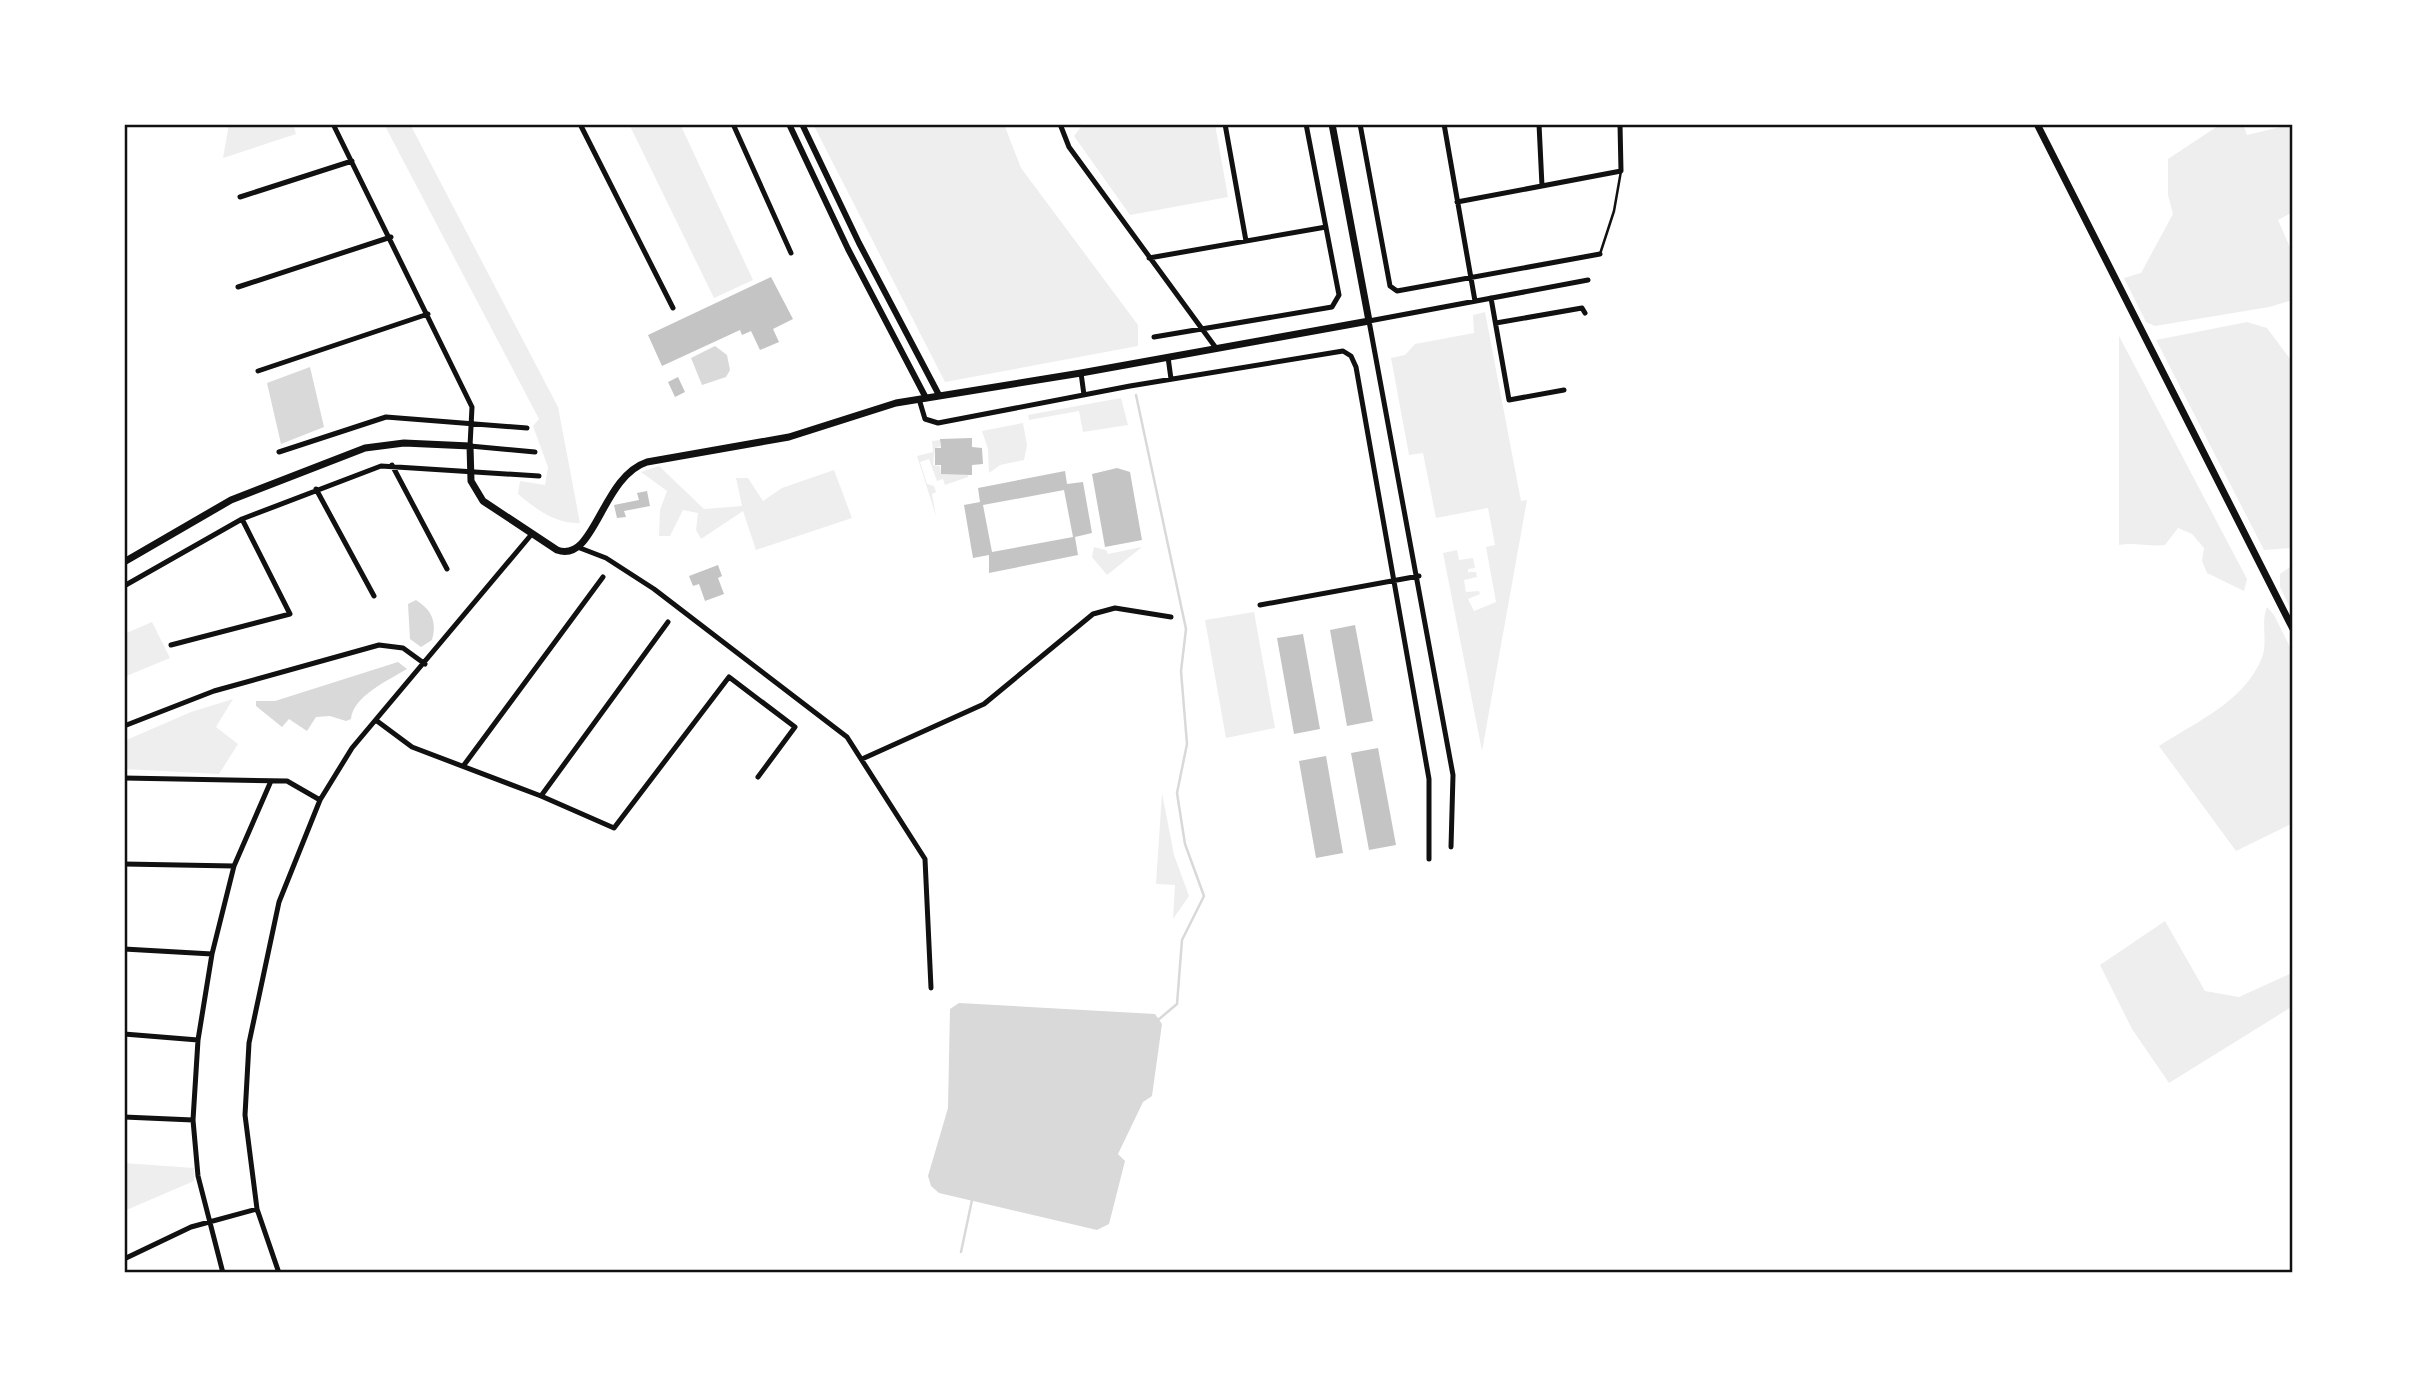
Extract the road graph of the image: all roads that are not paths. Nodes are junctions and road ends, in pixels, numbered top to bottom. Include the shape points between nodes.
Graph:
1 (333, 124) edge
2 (580, 124) edge
3 (733, 124) edge
4 (789, 124) edge
5 (802, 124) edge
6 (1060, 124) edge
7 (1225, 124) edge
8 (1306, 124) edge
9 (1332, 124) edge
10 (1360, 124) edge
11 (1444, 124) edge
12 (1539, 124) edge
13 (1620, 124) edge
14 (2037, 124) edge
15 (352, 161) junction
16 (1621, 171) junction
17 (1542, 186) junction
18 (240, 197) dead end
19 (1457, 202) junction
20 (1326, 227) junction
21 (390, 237) junction
22 (1246, 241) junction
23 (791, 253) dead end
24 (1600, 254) joint
25 (1149, 258) junction
26 (1471, 278) junction
27 (1588, 280) dead end
28 (238, 288) dead end
29 (1491, 298) junction
30 (1475, 301) junction
31 (673, 309) dead end
32 (1585, 313) dead end
33 (428, 314) junction
34 (1369, 321) junction
35 (1496, 323) junction
36 (902, 324) junction
37 (1200, 329) junction
38 (890, 330) junction
39 (1154, 337) dead end
40 (1216, 348) junction
41 (1168, 357) junction
42 (258, 371) dead end
43 (1081, 373) junction
44 (1171, 379) junction
45 (1563, 390) dead end
46 (939, 395) junction
47 (1084, 395) junction
48 (922, 398) junction
49 (471, 424) junction
50 (527, 428) dead end
51 (470, 446) junction
52 (279, 452) dead end
53 (535, 452) dead end
54 (392, 465) junction
55 (470, 471) junction
56 (539, 476) dead end
57 (316, 489) junction
58 (242, 519) junction
59 (531, 534) junction
60 (580, 548) junction
61 (124, 562) edge
62 (447, 569) dead end
63 (1419, 576) junction
64 (603, 577) dead end
65 (1395, 581) junction
66 (124, 586) edge
67 (374, 596) dead end
68 (1260, 605) dead end
69 (1171, 617) dead end
70 (668, 622) dead end
71 (2293, 629) edge
72 (171, 645) dead end
73 (425, 664) junction
74 (377, 721) junction
75 (124, 726) edge
76 (862, 759) junction
77 (464, 765) junction
78 (758, 777) dead end
79 (124, 778) edge
80 (271, 782) junction
81 (541, 796) junction
82 (320, 800) junction
83 (1451, 847) dead end
84 (1429, 859) dead end
85 (124, 864) edge
86 (234, 866) junction
87 (124, 949) edge
88 (212, 954) junction
89 (931, 988) dead end
90 (124, 1034) edge
91 (198, 1040) junction
92 (124, 1117) edge
93 (193, 1120) junction
94 (257, 1209) junction
95 (209, 1220) junction
96 (124, 1259) edge
97 (222, 1273) edge
98 (279, 1273) edge

1 - 15 street
2 - 31 street
3 - 23 street
4 - 38 street
5 - 36 street
6 - 25 street via 1069,147
7 - 22 street
8 - 20 street
9 - 34 main road
10 - 26 street via 1390,286 1398,291
11 - 19 street
12 - 17 street
13 - 16 street
14 - 71 main road
15 - 18 street
15 - 21 street
16 - 17 street
16 - 24 lane
17 - 19 street
19 - 26 street
20 - 22 street
20 - 37 street via 1339,295 1332,307
21 - 28 street
21 - 33 street
22 - 25 street
24 - 26 street
25 - 37 street
26 - 30 street
27 - 29 street
29 - 30 street
29 - 35 street
30 - 34 street
32 - 35 street via 1582,308
33 - 42 street
33 - 49 street via 472,407
34 - 40 main road
34 - 63 street
35 - 45 street via 1509,400
36 - 38 street
36 - 46 street
37 - 39 street
37 - 40 street
38 - 48 street
40 - 41 main road
41 - 43 main road
41 - 44 street
43 - 46 main road
43 - 47 street
44 - 47 street
44 - 65 street via 1343,351 1351,356
46 - 48 main road
47 - 48 street via 937,423 925,419
48 - 60 main road via 874,408 789,437 638,465 613,489
49 - 50 street
49 - 51 street
49 - 52 street via 386,417
51 - 53 street
51 - 55 main road
51 - 61 main road via 404,443 365,448 231,500
54 - 55 street
54 - 57 street
54 - 62 street
55 - 56 street
55 - 59 main road via 483,501
57 - 58 street
57 - 67 street
58 - 66 street
58 - 72 street via 290,614
59 - 60 main road via 562,552
59 - 73 street
60 - 76 street via 606,558 662,595 848,737
63 - 65 street
63 - 83 street via 1453,775
64 - 77 street
65 - 68 street
65 - 84 street via 1429,779
69 - 76 street via 1115,608 1093,614 984,704
70 - 81 street
73 - 74 street
73 - 75 street via 403,648 379,645 214,691
74 - 77 street via 412,747
74 - 82 street via 352,748
76 - 89 street via 925,859
77 - 81 street
78 - 81 street via 795,727 729,677 614,828
79 - 80 street
80 - 82 street via 287,781
80 - 86 street
82 - 94 street via 278,902 249,1043 245,1115
85 - 86 street
86 - 88 street
87 - 88 street
88 - 91 street
90 - 91 street
91 - 93 street
92 - 93 street
93 - 95 street via 198,1176
94 - 95 street
94 - 98 street
95 - 96 street
95 - 97 street

